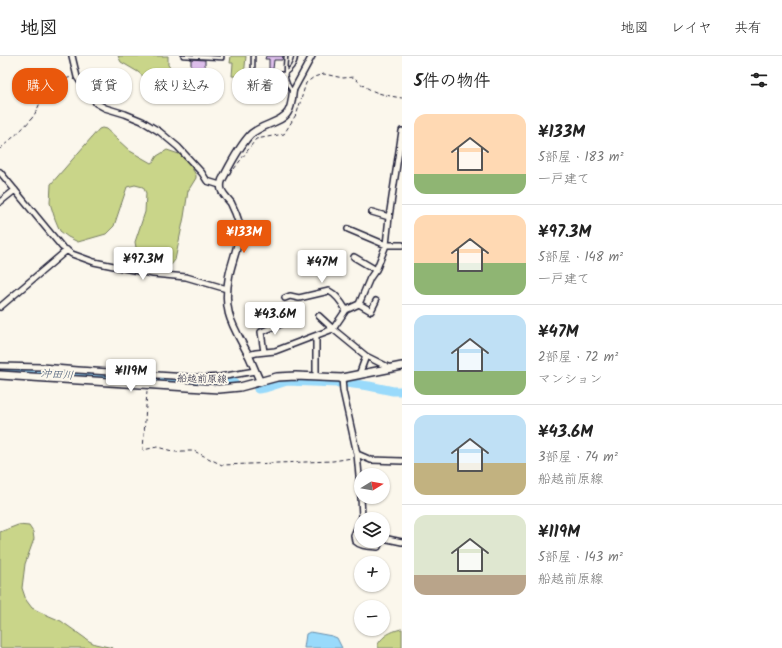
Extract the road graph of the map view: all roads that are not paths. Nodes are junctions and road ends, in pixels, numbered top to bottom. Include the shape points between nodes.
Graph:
1 (72, 56) edge
2 (184, 56) edge
3 (222, 56) edge
4 (253, 56) edge
5 (286, 56) edge
6 (296, 56) edge
7 (312, 56) edge
8 (252, 68) edge
9 (285, 68) edge
10 (288, 70) edge
11 (288, 85) edge
12 (293, 91) junction
13 (402, 131) edge
14 (0, 172) edge
15 (220, 185) junction
16 (15, 190) junction
17 (0, 202) edge
18 (372, 212) dead end
19 (389, 217) junction
20 (348, 229) dead end
21 (386, 245) junction
22 (402, 245) edge
23 (67, 250) junction
24 (354, 257) dead end
25 (376, 270) junction
26 (227, 289) junction
27 (285, 298) dead end
28 (376, 301) dead end
29 (359, 304) junction
30 (0, 307) edge
31 (346, 310) junction
32 (319, 316) dead end
33 (288, 321) dead end
34 (333, 329) junction
35 (316, 336) junction
36 (264, 352) junction
37 (248, 355) junction
38 (366, 356) junction
39 (0, 366) edge
40 (402, 366) edge
41 (390, 368) junction
42 (255, 371) junction
43 (0, 375) edge
44 (360, 375) junction
45 (316, 377) junction
46 (342, 378) junction
47 (260, 381) junction
48 (357, 456) junction
49 (402, 461) edge
50 (358, 468) edge
51 (390, 539) edge
52 (402, 542) edge

1 - 15 street via 77,77 91,92 96,103 142,121 160,132 178,147 207,180
2 - 3 lane
4 - 8 lane
5 - 9 lane
6 - 10 lane via 296,62
7 - 12 street
11 - 12 lane
12 - 15 street via 289,111 284,117 262,126 250,135
13 - 19 street
14 - 16 street
15 - 26 street via 223,194 234,208 240,229
16 - 17 street
16 - 23 street
18 - 19 street
19 - 21 street
20 - 21 street
21 - 22 street
21 - 25 street
23 - 26 street via 94,262 153,274 186,277
23 - 30 street
24 - 25 street
25 - 29 street
26 - 37 street via 230,321
27 - 31 street via 299,298 329,291
28 - 29 street via 370,311
29 - 31 street
31 - 34 street
32 - 34 street
33 - 36 street via 262,332
34 - 35 street
34 - 38 street
35 - 36 street via 275,351
35 - 45 street
36 - 37 street
37 - 42 street
38 - 41 street
38 - 44 street
39 - 42 street via 204,378
40 - 41 main road, 船越前原線
41 - 44 main road, 船越前原線
42 - 47 street
43 - 47 main road, 船越前原線 via 220,389
44 - 46 main road, 船越前原線
45 - 46 main road, 船越前原線
45 - 47 main road, 船越前原線 via 277,377
46 - 48 street via 342,391
48 - 49 street via 371,460
48 - 50 street
51 - 52 street

